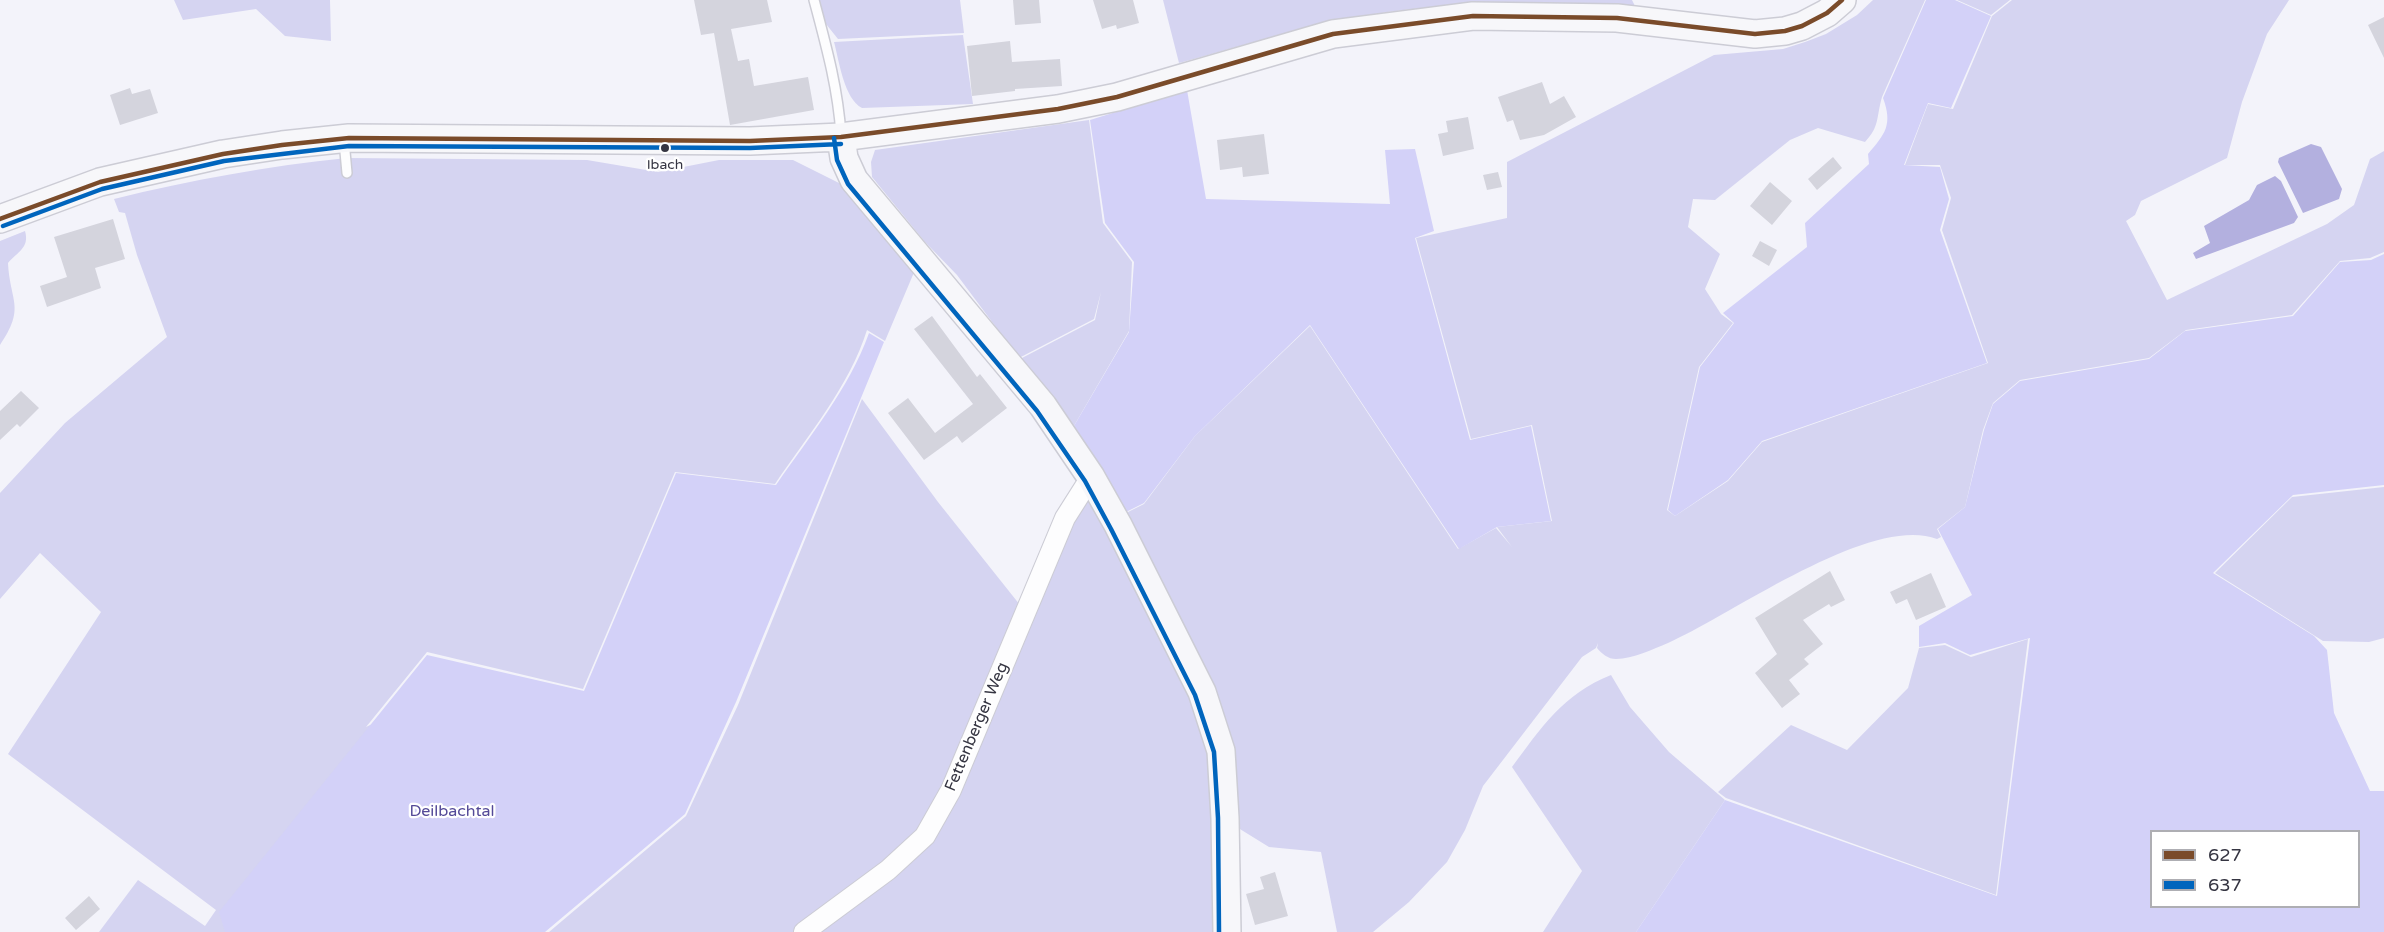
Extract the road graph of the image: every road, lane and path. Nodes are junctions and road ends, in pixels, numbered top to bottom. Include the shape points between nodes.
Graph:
1 (814, 0) edge
2 (1842, 0) edge
3 (841, 137) junction
4 (344, 139) junction
5 (347, 173) dead end
6 (0, 219) edge
7 (1091, 477) junction
8 (804, 932) edge
9 (1227, 932) edge

1 - 3 lane via 831,65
2 - 3 main road via 1802,26 1755,34 1617,18 1473,16 1333,34 1107,99
3 - 4 main road via 750,141
3 - 7 main road via 844,159 854,180 1043,405
4 - 5 lane
4 - 6 main road via 282,144 140,172 72,191
7 - 8 street, Fettenberger Weg via 1065,518 951,790 925,836 888,870
7 - 9 main road via 1202,692 1221,750

